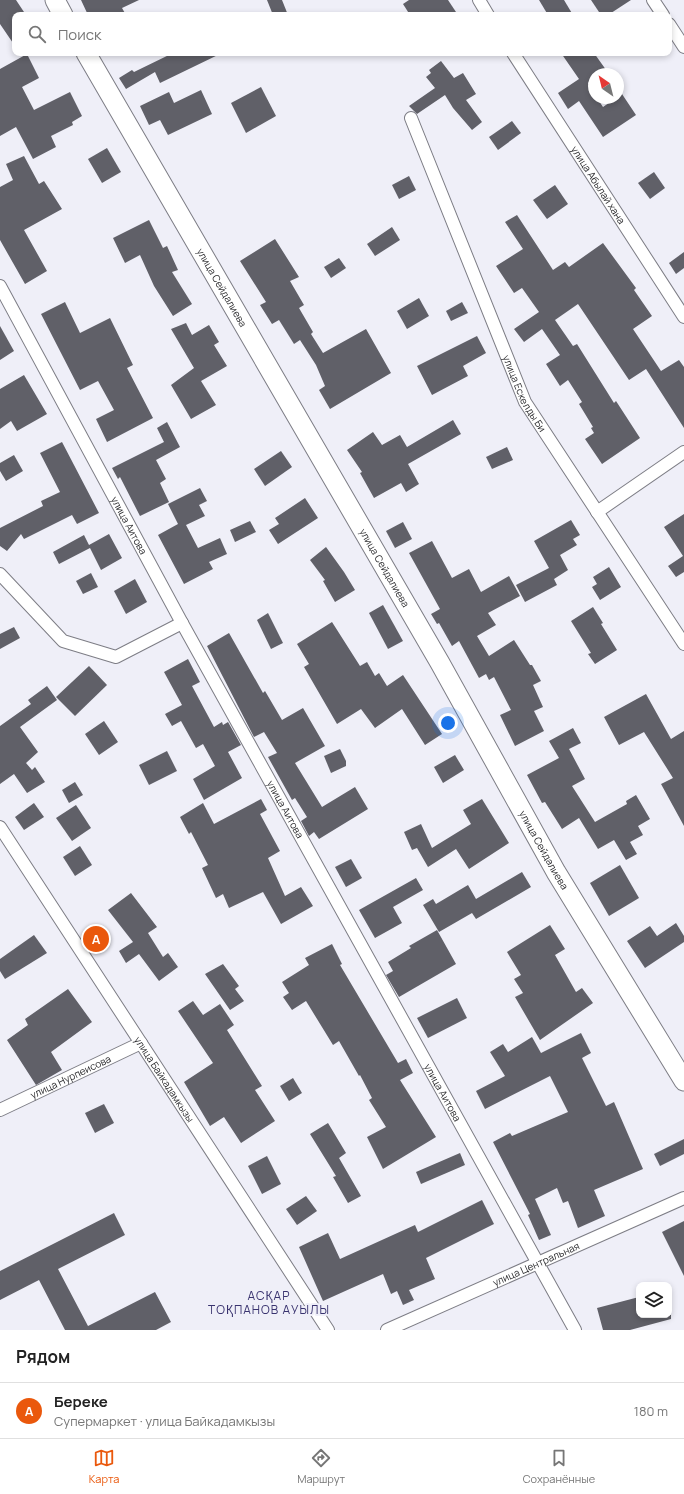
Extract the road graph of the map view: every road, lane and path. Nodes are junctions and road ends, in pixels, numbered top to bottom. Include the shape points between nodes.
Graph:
1 (55, 0) edge
2 (479, 0) edge
3 (653, 0) edge
4 (61, 12) edge
5 (486, 12) edge
6 (661, 12) edge
7 (672, 29) edge
8 (684, 47) edge
9 (88, 56) edge
10 (515, 56) edge
11 (411, 118) dead end
12 (0, 286) edge
13 (684, 317) edge
14 (684, 452) edge
15 (598, 512) junction
16 (0, 574) edge
17 (182, 623) junction
18 (684, 644) edge
19 (0, 827) edge
20 (141, 1043) junction
21 (684, 1081) edge
22 (0, 1110) edge
23 (684, 1198) edge
24 (538, 1262) junction
25 (328, 1330) edge
26 (387, 1330) edge
27 (575, 1330) edge

1 - 4 main road
2 - 5 street
3 - 6 street
7 - 8 street
9 - 21 main road, улица Сейдалиева via 436,656 556,872
10 - 13 street, улица Абылай хана
11 - 15 street, улица Ескелды Би via 525,402
12 - 17 street, улица Аитова
14 - 15 street
15 - 18 street, улица Ескелды Би
16 - 17 street via 63,641 116,657
17 - 24 street, улица Аитова
19 - 20 street, улица Байкадамкызы
20 - 22 street, улица Нурпеисова
20 - 25 street, улица Байкадамкызы
23 - 24 street, улица Центральная
24 - 26 street, улица Центральная
24 - 27 street, улица Аитова

